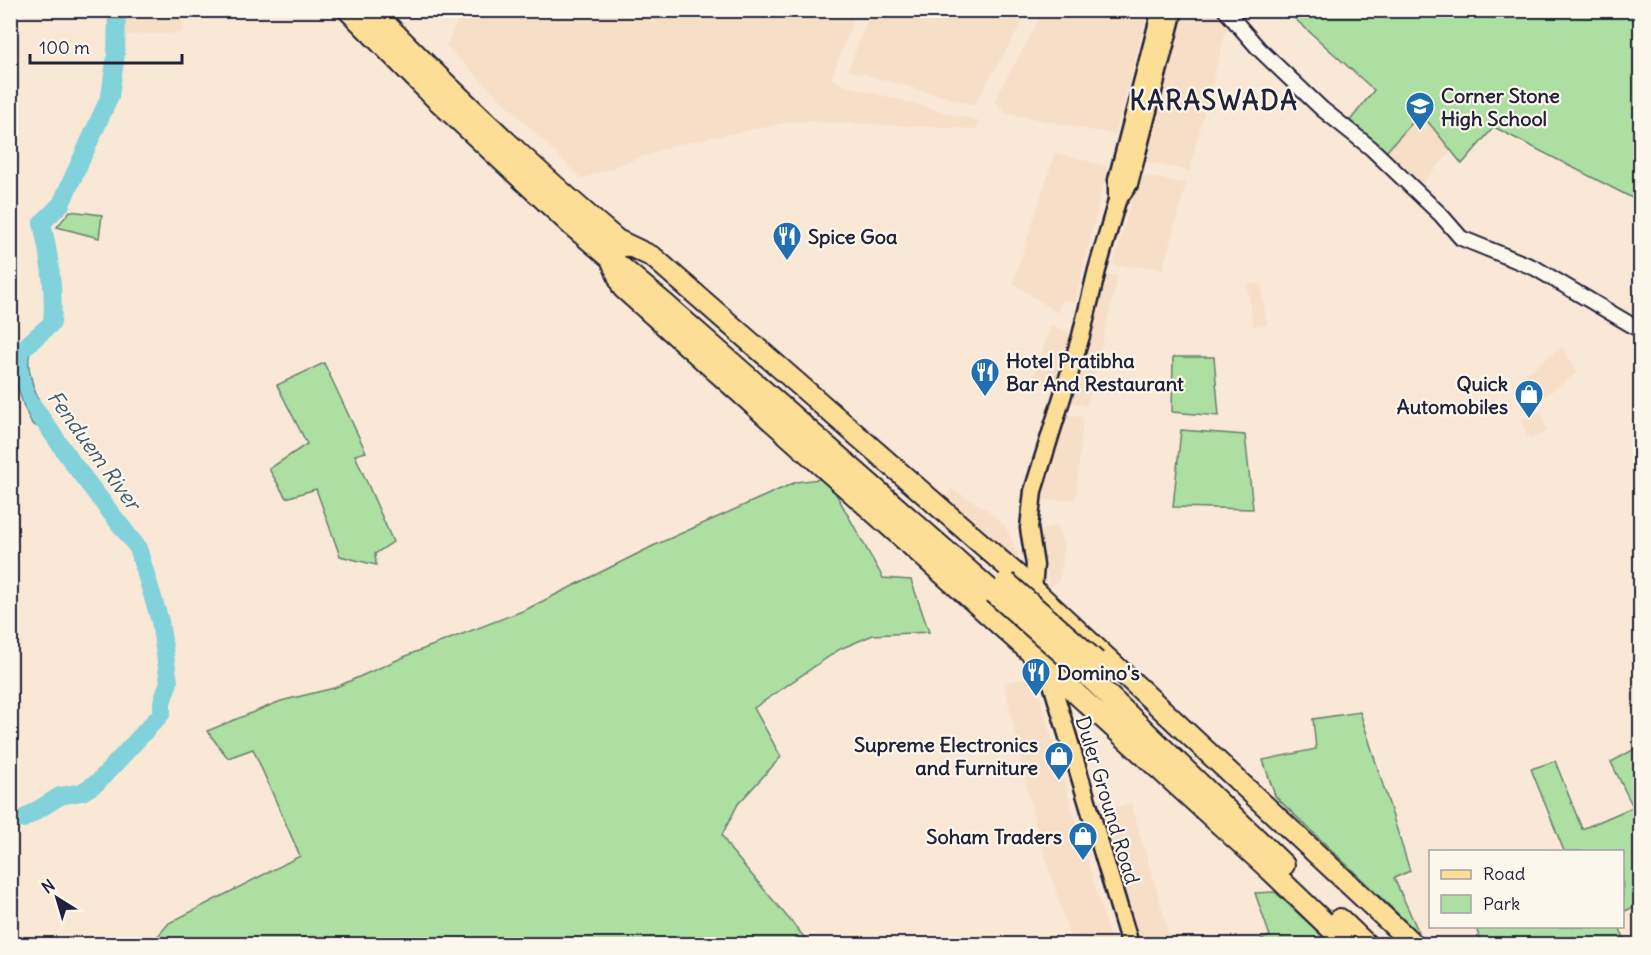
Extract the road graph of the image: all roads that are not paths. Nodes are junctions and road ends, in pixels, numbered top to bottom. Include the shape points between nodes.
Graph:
1 (348, 10) edge
2 (372, 10) edge
3 (1161, 10) edge
4 (1174, 10) edge
5 (1225, 10) edge
6 (1117, 201) junction
7 (612, 248) junction
8 (1641, 330) edge
9 (1033, 589) junction
10 (999, 625) junction
11 (1080, 632) junction
12 (1047, 667) junction
13 (1090, 667) junction
14 (1130, 945) edge
15 (1347, 945) edge
16 (1366, 945) edge
17 (1395, 945) edge
18 (1413, 945) edge

1 - 7 highway via 436,99 570,224
2 - 7 highway
3 - 6 main road via 1117,180
4 - 6 main road via 1129,184
5 - 8 street via 1322,110 1371,148 1461,238 1535,268
6 - 9 main road via 1033,491 1029,528 1035,566
7 - 9 highway via 654,257
7 - 10 highway via 623,288
7 - 13 highway, bridge
9 - 10 highway
9 - 11 highway
10 - 12 highway
11 - 12 highway
11 - 18 highway
12 - 14 main road, Duler Ground Road
12 - 15 highway
13 - 16 highway
13 - 17 highway

